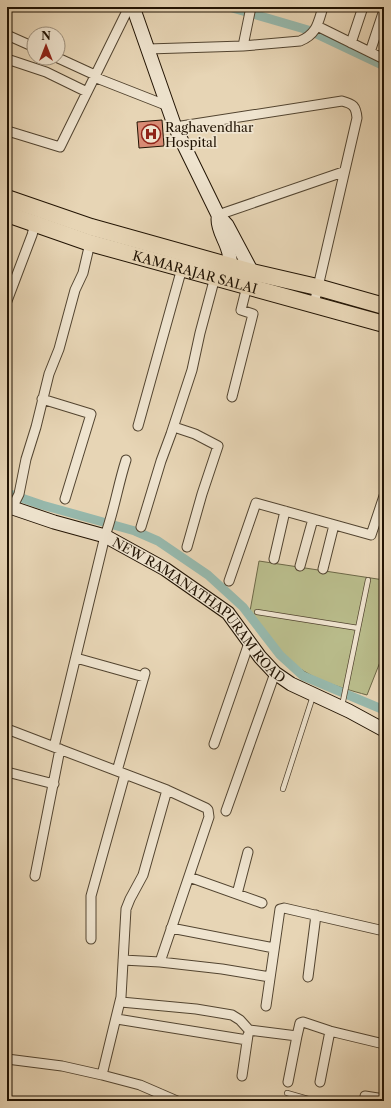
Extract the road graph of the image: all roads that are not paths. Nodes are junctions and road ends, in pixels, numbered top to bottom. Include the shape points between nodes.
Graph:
1 (129, 7) edge
2 (133, 7) edge
3 (251, 7) edge
4 (323, 7) edge
5 (362, 7) edge
6 (384, 10) edge
7 (317, 27) junction
8 (7, 35) edge
9 (26, 43) edge
10 (351, 43) junction
11 (243, 46) junction
12 (148, 49) junction
13 (370, 52) junction
14 (7, 58) edge
15 (384, 59) edge
16 (66, 62) edge
17 (94, 76) junction
18 (87, 92) junction
19 (168, 106) junction
20 (175, 127) junction
21 (7, 134) edge
22 (343, 172) junction
23 (7, 198) edge
24 (7, 214) edge
25 (218, 215) junction
26 (35, 224) junction
27 (90, 243) junction
28 (230, 265) junction
29 (182, 268) junction
30 (215, 277) junction
31 (246, 282) junction
32 (318, 287) junction
33 (7, 301) edge
34 (314, 304) junction
35 (384, 306) edge
36 (384, 324) edge
37 (232, 397) dead end
38 (42, 399) junction
39 (138, 426) dead end
40 (174, 427) junction
41 (126, 460) dead end
42 (384, 496) edge
43 (65, 499) dead end
44 (14, 502) edge
45 (285, 511) junction
46 (313, 519) junction
47 (334, 525) junction
48 (141, 527) dead end
49 (108, 528) junction
50 (187, 547) dead end
51 (274, 559) dead end
52 (300, 566) dead end
53 (324, 569) dead end
54 (368, 580) dead end
55 (229, 581) dead end
56 (257, 612) dead end
57 (358, 628) junction
58 (249, 643) junction
59 (76, 658) junction
60 (275, 673) junction
61 (314, 694) junction
62 (343, 703) junction
63 (7, 729) edge
64 (384, 730) edge
65 (214, 744) dead end
66 (57, 748) junction
67 (7, 772) edge
68 (121, 772) junction
69 (54, 784) junction
70 (283, 789) dead end
71 (167, 790) junction
72 (226, 811) dead end
73 (248, 852) dead end
74 (35, 876) dead end
75 (189, 877) junction
76 (237, 894) junction
77 (262, 903) dead end
78 (316, 915) junction
79 (171, 928) junction
80 (384, 931) edge
81 (91, 939) dead end
82 (274, 948) junction
83 (124, 960) junction
84 (160, 962) junction
85 (270, 977) junction
86 (308, 977) dead end
87 (121, 1002) junction
88 (266, 1006) dead end
89 (117, 1019) junction
90 (249, 1030) junction
91 (330, 1031) junction
92 (297, 1036) junction
93 (247, 1040) junction
94 (384, 1044) edge
95 (7, 1059) edge
96 (102, 1075) junction
97 (242, 1076) dead end
98 (288, 1082) dead end
99 (320, 1082) dead end
100 (287, 1093) dead end
101 (365, 1096) dead end
102 (384, 1099) edge
103 (177, 1101) edge
104 (315, 1101) edge

1 - 17 street
2 - 12 main road
3 - 11 street
4 - 7 street
5 - 10 street
6 - 13 street
7 - 10 street
7 - 11 street via 308,38 300,41
8 - 9 street
10 - 13 street
11 - 12 street
12 - 19 main road
13 - 15 street
14 - 18 street via 46,72
16 - 17 street
17 - 18 street
17 - 19 street
18 - 21 street via 60,147 12,132
19 - 20 main road
20 - 22 street via 342,101 351,103 356,109 357,118
20 - 25 main road
22 - 25 street
22 - 32 street
23 - 28 highway, KAMARAJAR SALAI via 91,227
24 - 26 highway, KAMARAJAR SALAI
25 - 28 main road via 218,227 228,247
25 - 31 main road via 227,225
26 - 27 highway, KAMARAJAR SALAI
26 - 33 street
27 - 29 highway, KAMARAJAR SALAI
27 - 38 street via 83,273
28 - 30 street
28 - 31 highway, KAMARAJAR SALAI
29 - 30 highway, KAMARAJAR SALAI
29 - 39 street
30 - 31 highway, KAMARAJAR SALAI
30 - 40 street via 192,370
31 - 32 highway, KAMARAJAR SALAI
31 - 34 highway, KAMARAJAR SALAI
31 - 37 street via 241,310 253,314
32 - 34 street
32 - 35 highway, KAMARAJAR SALAI
34 - 36 highway, KAMARAJAR SALAI
38 - 43 street via 91,414
38 - 44 street
40 - 48 street
40 - 50 street via 218,446
41 - 49 street
42 - 47 street via 371,535
44 - 49 main road, NEW RAMANATHAPURAM ROAD via 54,522
45 - 46 street
45 - 51 street
45 - 55 street via 256,503
46 - 47 street
46 - 52 street
47 - 53 street
49 - 58 main road, NEW RAMANATHAPURAM ROAD via 228,613
49 - 59 street
54 - 57 lane
56 - 57 lane
57 - 62 lane
58 - 60 main road, NEW RAMANATHAPURAM ROAD
58 - 65 street
59 - 66 street
59 - 68 street via 144,675
60 - 61 main road, NEW RAMANATHAPURAM ROAD via 291,684
60 - 72 street
61 - 62 main road, NEW RAMANATHAPURAM ROAD
61 - 70 lane
62 - 64 main road, NEW RAMANATHAPURAM ROAD
63 - 66 street
66 - 68 street
66 - 69 street
67 - 69 street
68 - 71 street
68 - 81 street via 91,896
69 - 74 street
71 - 75 street via 208,810 209,817
71 - 83 street via 143,875 126,909
73 - 76 street
75 - 76 street
75 - 79 street
76 - 77 street
78 - 80 street
78 - 82 street via 280,909
78 - 86 street
79 - 82 street
79 - 84 street
82 - 85 street
83 - 84 street
83 - 87 street
84 - 85 street
85 - 88 street
87 - 89 street
87 - 90 street via 232,1015
89 - 93 street
89 - 96 street
90 - 92 street
90 - 93 street
91 - 92 street via 303,1022
91 - 94 street
91 - 99 street
92 - 98 street
93 - 97 street
95 - 96 street via 62,1066
96 - 103 street via 140,1084
100 - 104 lane
101 - 102 street

